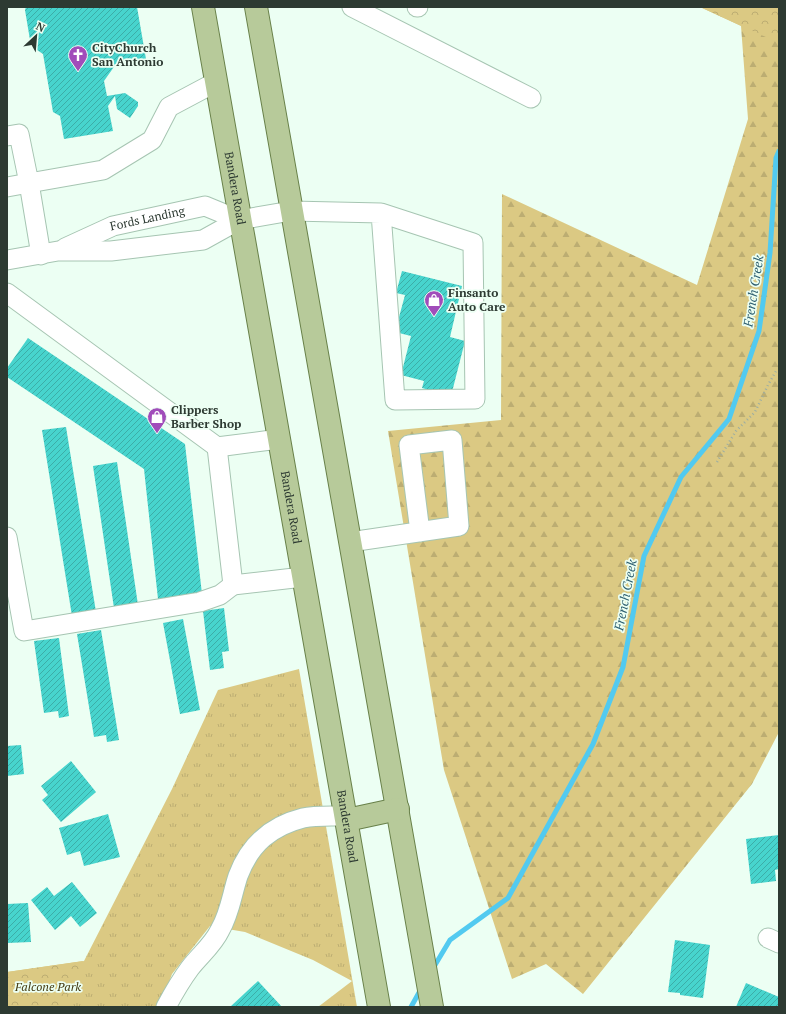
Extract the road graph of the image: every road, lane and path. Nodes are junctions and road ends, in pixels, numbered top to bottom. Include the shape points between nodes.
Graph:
1 (203, 7) edge
2 (256, 7) edge
3 (352, 7) edge
4 (216, 82) junction
5 (531, 98) dead end
6 (7, 136) edge
7 (29, 184) junction
8 (7, 188) edge
9 (291, 211) junction
10 (381, 213) junction
11 (240, 220) junction
12 (50, 253) junction
13 (7, 260) edge
14 (7, 293) edge
15 (779, 370) edge
16 (279, 439) junction
17 (217, 447) junction
18 (717, 462) dead end
19 (420, 532) junction
20 (7, 537) edge
21 (350, 542) junction
22 (303, 577) junction
23 (233, 585) junction
24 (398, 809) junction
25 (346, 818) junction
26 (166, 1007) edge
27 (379, 1007) edge
28 (432, 1007) edge

1 - 4 main road, Bandera Road
2 - 9 main road
3 - 5 street
4 - 7 street via 169,107 152,140 103,170
4 - 11 main road, Bandera Road
6 - 7 street via 19,134
7 - 8 street
7 - 12 street
9 - 10 street, Fords Landing
9 - 11 street, Fords Landing
9 - 21 main road
10 - 10 street, Fords Landing via 395,400 475,399 473,243
11 - 12 street, Fords Landing via 203,240 111,251
11 - 12 street, Fords Landing via 205,206 113,226
11 - 16 main road, Bandera Road
12 - 13 street, Fords Landing
14 - 17 street
15 - 18 path via 768,385 755,412 736,431
16 - 17 street
16 - 22 main road, Bandera Road
17 - 23 street
19 - 19 street via 459,526 452,440 409,446
19 - 21 street
20 - 23 street via 24,631 200,602 220,595
21 - 24 main road
22 - 23 street
22 - 25 main road, Bandera Road
24 - 25 main road
24 - 28 main road
25 - 26 street via 305,818 264,836 250,852 238,875 220,931 189,968
25 - 27 main road, Bandera Road

